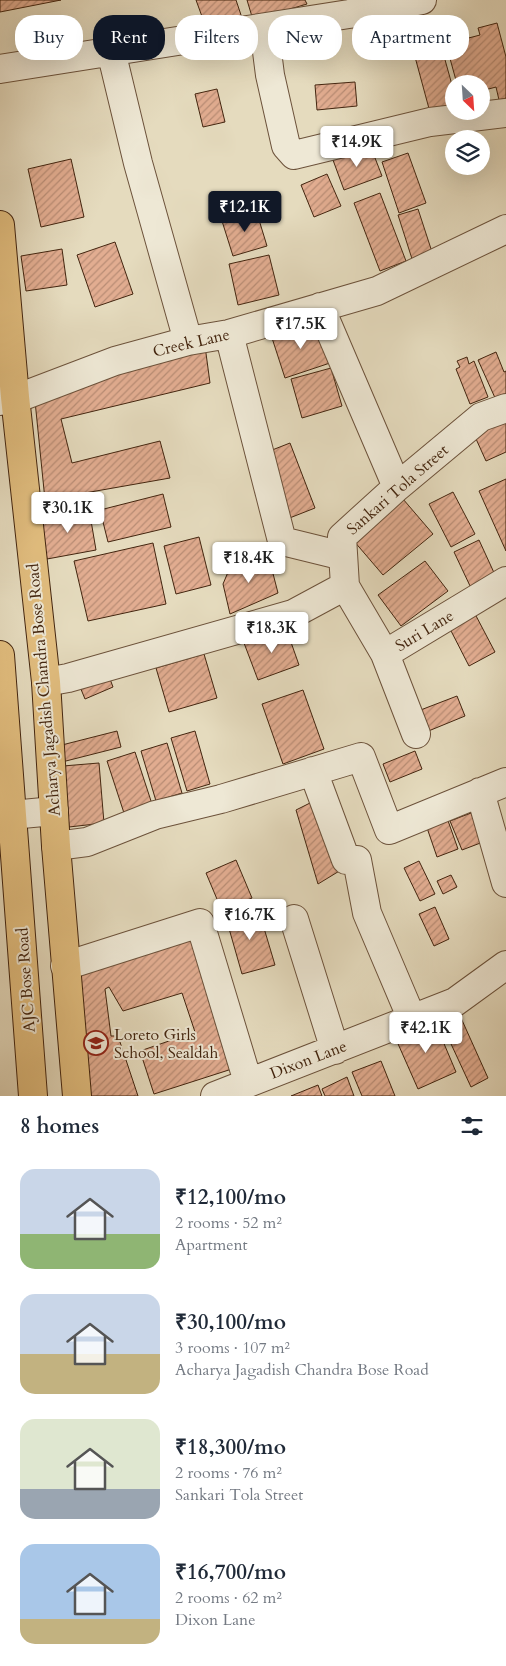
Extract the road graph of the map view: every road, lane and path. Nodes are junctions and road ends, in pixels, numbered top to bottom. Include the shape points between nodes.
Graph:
1 (422, 0) edge
2 (264, 28) junction
3 (165, 43) edge
4 (93, 54) edge
5 (113, 60) edge
6 (0, 69) edge
7 (506, 113) edge
8 (0, 225) edge
9 (506, 229) edge
10 (320, 307) junction
11 (229, 334) junction
12 (188, 340) junction
13 (7, 399) edge
14 (506, 408) edge
15 (397, 487) junction
16 (343, 556) junction
17 (506, 581) edge
18 (345, 586) junction
19 (385, 654) junction
20 (0, 655) edge
21 (46, 682) junction
22 (416, 734) dead end
23 (313, 771) junction
24 (506, 782) edge
25 (480, 792) junction
26 (54, 811) junction
27 (6, 815) edge
28 (56, 846) junction
29 (506, 883) edge
30 (294, 918) dead end
31 (506, 965) edge
32 (65, 966) junction
33 (412, 1019) junction
34 (335, 1050) junction
35 (248, 1082) junction
36 (76, 1087) edge
37 (33, 1090) edge
38 (215, 1096) edge

1 - 2 street
2 - 3 street
2 - 7 street via 270,74 286,146 294,154 430,122
4 - 6 street
5 - 12 street via 138,163
8 - 13 main road, Acharya Jagadish Chandra Bose Road
9 - 10 street, Creek Lane via 377,291
10 - 11 street, Creek Lane
10 - 15 street
11 - 12 street, Creek Lane
11 - 16 street via 282,541
12 - 13 street, Creek Lane via 115,361
13 - 21 main road, Acharya Jagadish Chandra Bose Road
14 - 15 street, Sankari Tola Street via 481,417
15 - 16 street, Sankari Tola Street via 342,537
16 - 18 street, Sankari Tola Street
17 - 19 street, Suri Lane
18 - 19 street, Suri Lane
18 - 21 street via 293,614
19 - 22 street
20 - 27 main road, AJC Bose Road
21 - 26 main road, Acharya Jagadish Chandra Bose Road
23 - 25 street via 361,757 390,830
23 - 28 street via 155,815 87,842
23 - 33 street via 346,860 357,860 366,913
24 - 25 street
25 - 29 street
26 - 27 street
26 - 28 main road, Acharya Jagadish Chandra Bose Road
27 - 37 main road, AJC Bose Road
28 - 32 main road, Acharya Jagadish Chandra Bose Road
30 - 34 street
31 - 33 street, Dixon Lane via 455,1002
32 - 35 street via 200,923
32 - 36 main road, Acharya Jagadish Chandra Bose Road
33 - 34 street, Dixon Lane
34 - 35 street, Dixon Lane
35 - 38 street, Dixon Lane
36 - 37 main road

